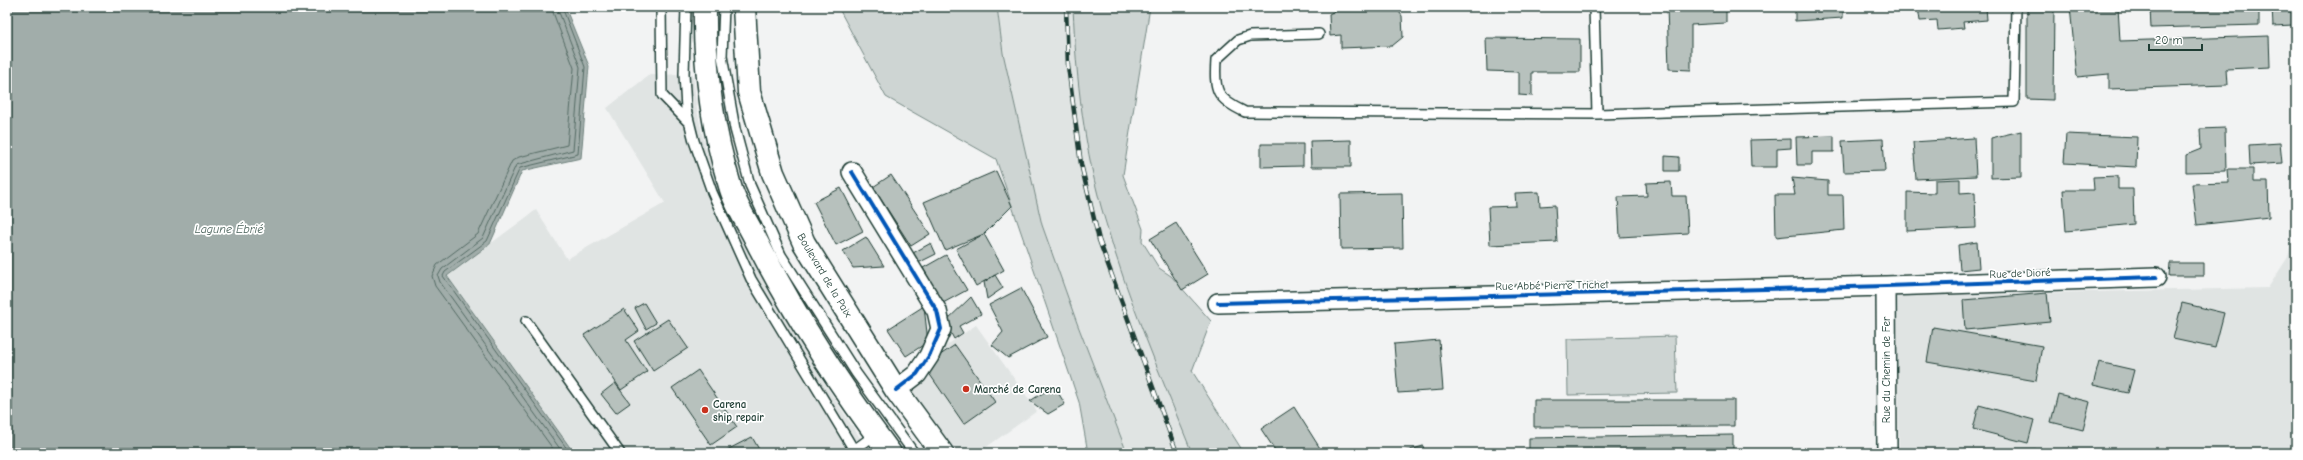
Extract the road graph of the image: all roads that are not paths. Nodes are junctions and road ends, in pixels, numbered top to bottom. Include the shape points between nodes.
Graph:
1 (661, 7) edge
2 (686, 7) edge
3 (704, 7) edge
4 (724, 7) edge
5 (744, 7) edge
6 (1594, 7) edge
7 (2016, 7) edge
8 (1319, 34) dead end
9 (1596, 114) junction
10 (690, 123) junction
11 (852, 172) dead end
12 (2156, 277) dead end
13 (1886, 286) junction
14 (1218, 303) dead end
15 (526, 321) dead end
16 (896, 390) junction
17 (899, 432) junction
18 (876, 434) junction
19 (852, 452) edge
20 (620, 453) edge
21 (890, 453) edge
22 (914, 453) edge
23 (922, 453) edge
24 (942, 453) edge
25 (1887, 453) edge

1 - 10 lane via 662,95
2 - 10 lane via 684,74 686,109
3 - 18 main road via 704,50 716,131 730,188 770,267 836,379
4 - 17 lane via 722,56 735,129 750,185 781,255 856,373
5 - 16 main road, Boulevard de la Paix via 749,92 773,173 804,243
6 - 9 lane
7 - 9 lane via 2014,102
8 - 9 lane via 1250,36 1238,40 1216,60 1217,88 1227,104 1246,112
10 - 19 lane via 712,192 751,279
11 - 16 street via 940,319 941,328 923,366
12 - 13 street, Rue de Dioré
13 - 14 street, Rue Abbé Pierre Trichet
13 - 25 street, Rue du Chemin de Fer
15 - 20 lane
16 - 24 main road, Boulevard de la Paix
17 - 22 lane
17 - 23 lane
18 - 19 lane
18 - 21 main road

